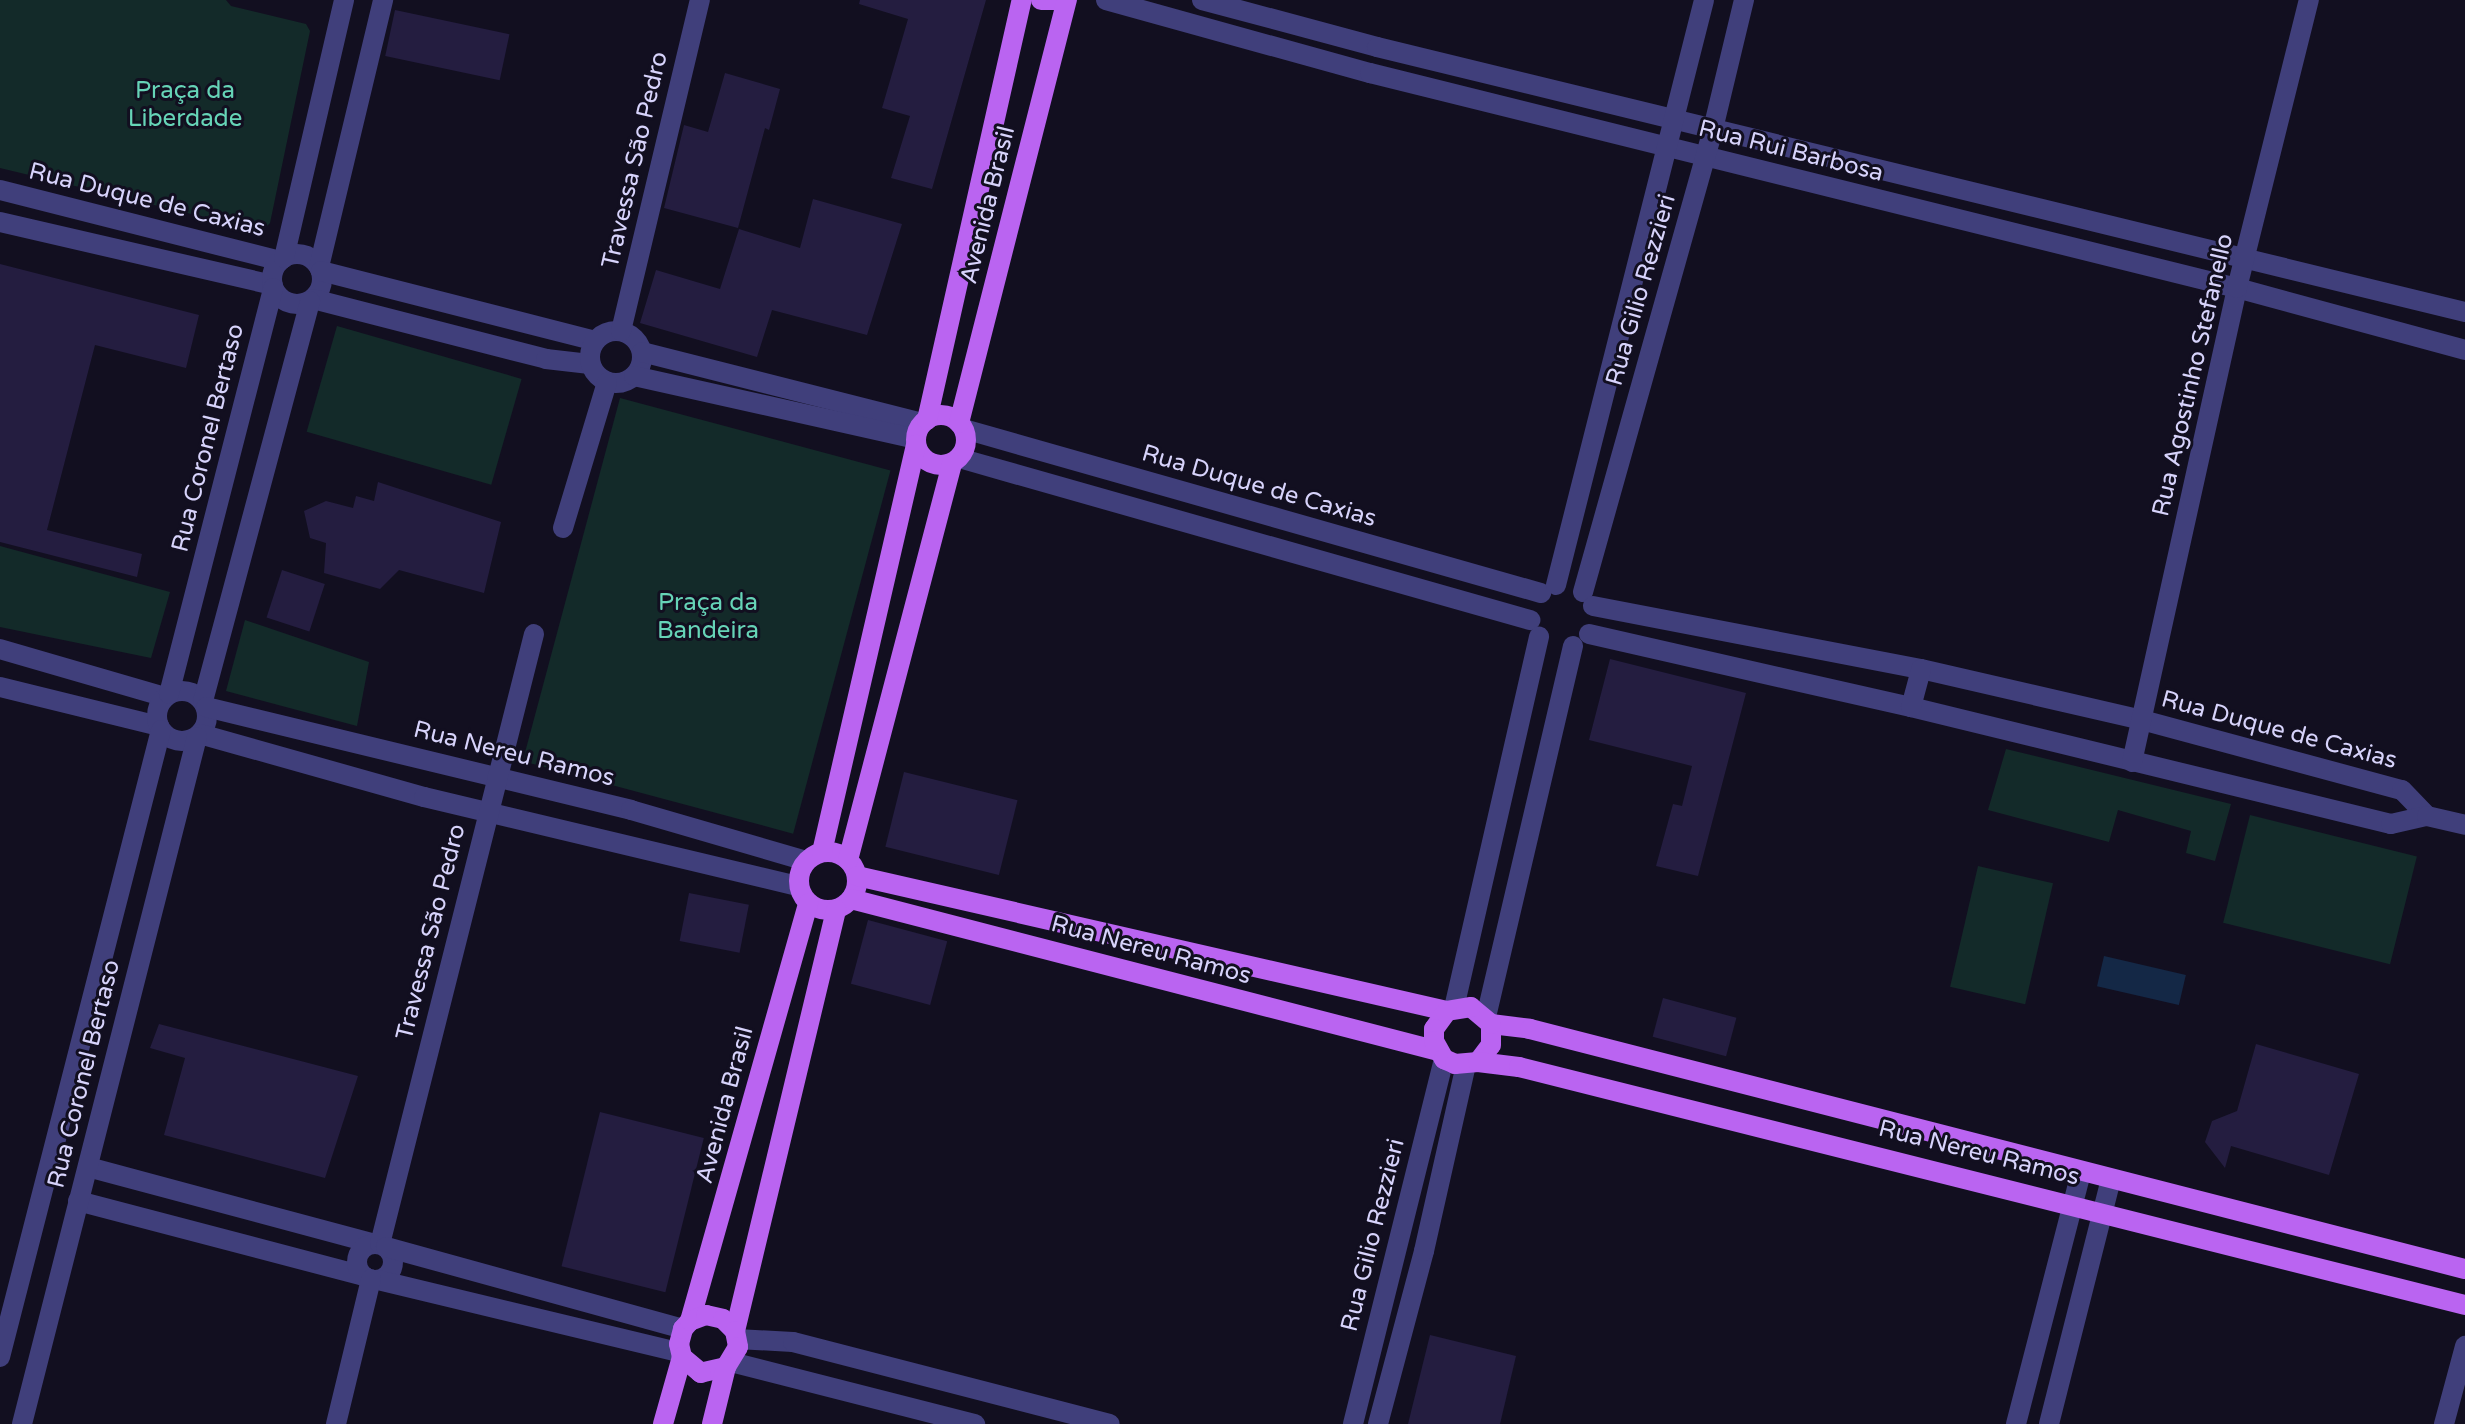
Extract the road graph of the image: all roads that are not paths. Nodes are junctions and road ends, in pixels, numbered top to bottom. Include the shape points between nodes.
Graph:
1 (344, 0) edge
2 (383, 0) edge
3 (700, 0) edge
4 (1022, 0) edge
5 (1041, 0) edge
6 (1059, 0) edge
7 (1067, 0) edge
8 (1106, 0) edge
9 (1202, 0) edge
10 (1704, 0) edge
11 (1744, 0) edge
12 (2309, 0) edge
13 (1377, 47) junction
14 (1370, 73) junction
15 (1674, 119) junction
16 (1713, 129) junction
17 (1666, 147) junction
18 (1706, 156) junction
19 (0, 190) edge
20 (0, 222) edge
21 (2245, 258) junction
22 (282, 259) junction
23 (320, 269) junction
24 (273, 287) junction
25 (2237, 288) junction
26 (2396, 295) junction
27 (311, 300) junction
28 (2465, 312) edge
29 (2387, 327) junction
30 (621, 331) junction
31 (595, 341) junction
32 (2465, 350) edge
33 (642, 352) junction
34 (590, 364) junction
35 (634, 376) junction
36 (607, 382) junction
37 (962, 426) junction
38 (920, 432) junction
39 (956, 460) junction
40 (563, 528) dead end
41 (1548, 589) junction
42 (1588, 599) junction
43 (1534, 628) junction
44 (534, 634) dead end
45 (1581, 640) junction
46 (0, 649) edge
47 (1921, 669) junction
48 (0, 687) edge
49 (167, 696) junction
50 (205, 704) junction
51 (1911, 707) junction
52 (2142, 720) junction
53 (160, 728) junction
54 (198, 736) junction
55 (2132, 762) junction
56 (497, 776) junction
57 (489, 810) junction
58 (631, 810) junction
59 (2427, 816) junction
60 (2465, 825) edge
61 (620, 844) junction
62 (814, 857) junction
63 (852, 868) junction
64 (803, 894) junction
65 (844, 904) junction
66 (105, 944) junction
67 (141, 955) junction
68 (1450, 1010) junction
69 (1488, 1020) junction
70 (1441, 1055) junction
71 (1472, 1064) junction
72 (88, 1167) junction
73 (2081, 1172) junction
74 (2111, 1179) junction
75 (78, 1201) junction
76 (2072, 1203) junction
77 (2102, 1211) junction
78 (379, 1245) junction
79 (2465, 1269) edge
80 (371, 1278) junction
81 (2465, 1305) edge
82 (687, 1325) junction
83 (736, 1335) junction
84 (2465, 1346) edge
85 (680, 1355) junction
86 (0, 1357) edge
87 (728, 1365) junction
88 (22, 1424) edge
89 (336, 1424) edge
90 (663, 1424) edge
91 (712, 1424) edge
92 (975, 1424) edge
93 (1110, 1424) edge
94 (1353, 1424) edge
95 (1378, 1424) edge
96 (2016, 1424) edge
97 (2049, 1424) edge
98 (2444, 1424) edge

1 - 22 street
2 - 23 street
3 - 30 street, Travessa São Pedro
4 - 38 main road, Avenida Brasil
5 - 6 main road
7 - 37 main road, Avenida Brasil
8 - 14 street, Rua Rui Barbosa
9 - 13 street, Rua Rui Barbosa
10 - 15 street, Rua Gilio Rezzieri
11 - 16 street, Rua Gilio Rezzieri
12 - 21 street, Rua Agostinho Stefanello
13 - 14 street
13 - 15 street, Rua Rui Barbosa
14 - 17 street, Rua Rui Barbosa
15 - 16 street, Rua Rui Barbosa
15 - 17 street, Rua Gilio Rezzieri
16 - 18 street, Rua Gilio Rezzieri
16 - 21 street, Rua Rui Barbosa
17 - 18 street, Rua Rui Barbosa
17 - 41 street, Rua Gilio Rezzieri
18 - 25 street, Rua Rui Barbosa
18 - 42 street, Rua Gilio Rezzieri
19 - 22 street, Rua Duque de Caxias
20 - 24 street
21 - 25 street, Rua Agostinho Stefanello
21 - 26 street, Rua Rui Barbosa
22 - 23 street via 304,255
22 - 24 street via 273,271
23 - 27 street via 321,287
23 - 31 street
24 - 27 street via 288,303
24 - 49 street, Rua Coronel Bertaso
25 - 29 street, Rua Rui Barbosa
25 - 52 street, Rua Agostinho Stefanello
26 - 28 street, Rua Rui Barbosa
26 - 29 street
27 - 34 street via 546,359
27 - 50 street
29 - 32 street, Rua Rui Barbosa
30 - 31 street via 607,332
30 - 33 street via 635,339
31 - 34 street
33 - 35 street
33 - 38 street
34 - 36 street
35 - 36 street via 623,383
35 - 38 street
36 - 40 street
37 - 38 main road via 947,416
37 - 39 main road via 966,444
37 - 41 street, Rua Duque de Caxias
38 - 39 main road via 930,463
38 - 62 main road, Avenida Brasil
39 - 43 street
39 - 63 main road
41 - 42 street via 1570,585
41 - 43 street via 1534,600
42 - 45 street via 1593,625
42 - 47 street, Rua Duque de Caxias
43 - 45 street via 1555,647
43 - 68 street
44 - 56 street, Travessa São Pedro
45 - 51 street
45 - 69 street
46 - 49 street
47 - 51 street
47 - 52 street, Rua Duque de Caxias
48 - 53 street
49 - 50 street via 190,692
49 - 53 street via 157,714
50 - 54 street via 207,723
50 - 56 street, Rua Nereu Ramos
51 - 55 street
52 - 55 street, Rua Agostinho Stefanello
52 - 59 street, Rua Duque de Caxias via 2402,790
53 - 54 street via 174,740
53 - 66 street, Rua Coronel Bertaso
54 - 57 street
54 - 67 street, Rua Coronel Bertaso
55 - 59 street via 2391,824
56 - 57 street, Travessa São Pedro
56 - 58 street, Rua Nereu Ramos
57 - 61 street
57 - 78 street, Travessa São Pedro
58 - 61 street
58 - 62 street, Rua Nereu Ramos
59 - 60 street
61 - 64 street
62 - 63 main road via 832,852
62 - 64 main road
63 - 65 main road
63 - 68 main road, Rua Nereu Ramos
64 - 65 main road via 826,911
64 - 82 main road, Avenida Brasil
65 - 70 main road, Rua Nereu Ramos
65 - 83 main road
66 - 67 street
66 - 86 street, Rua Coronel Bertaso
67 - 72 street, Rua Coronel Bertaso
68 - 69 main road via 1471,1007
68 - 70 main road via 1434,1029
69 - 71 main road via 1491,1045
69 - 73 main road, Rua Nereu Ramos
70 - 71 main road
70 - 94 street, Rua Gilio Rezzieri
71 - 76 main road, Rua Nereu Ramos via 1519,1067
71 - 95 street
72 - 75 street, Rua Coronel Bertaso
72 - 78 street
73 - 74 main road, Rua Nereu Ramos
73 - 76 street
74 - 77 street
74 - 79 main road, Rua Nereu Ramos
75 - 80 street
75 - 88 street, Rua Coronel Bertaso
76 - 77 main road, Rua Nereu Ramos
76 - 96 street
77 - 81 main road, Rua Nereu Ramos
77 - 97 street
78 - 80 street via 360,1250 357,1257
78 - 80 street via 393,1266 385,1278
78 - 82 street
80 - 85 street
80 - 89 street
82 - 83 main road via 715,1316
82 - 85 main road
83 - 87 main road
83 - 93 street via 793,1342
84 - 98 street
85 - 87 main road via 701,1373
85 - 90 main road
87 - 91 main road
87 - 92 street

